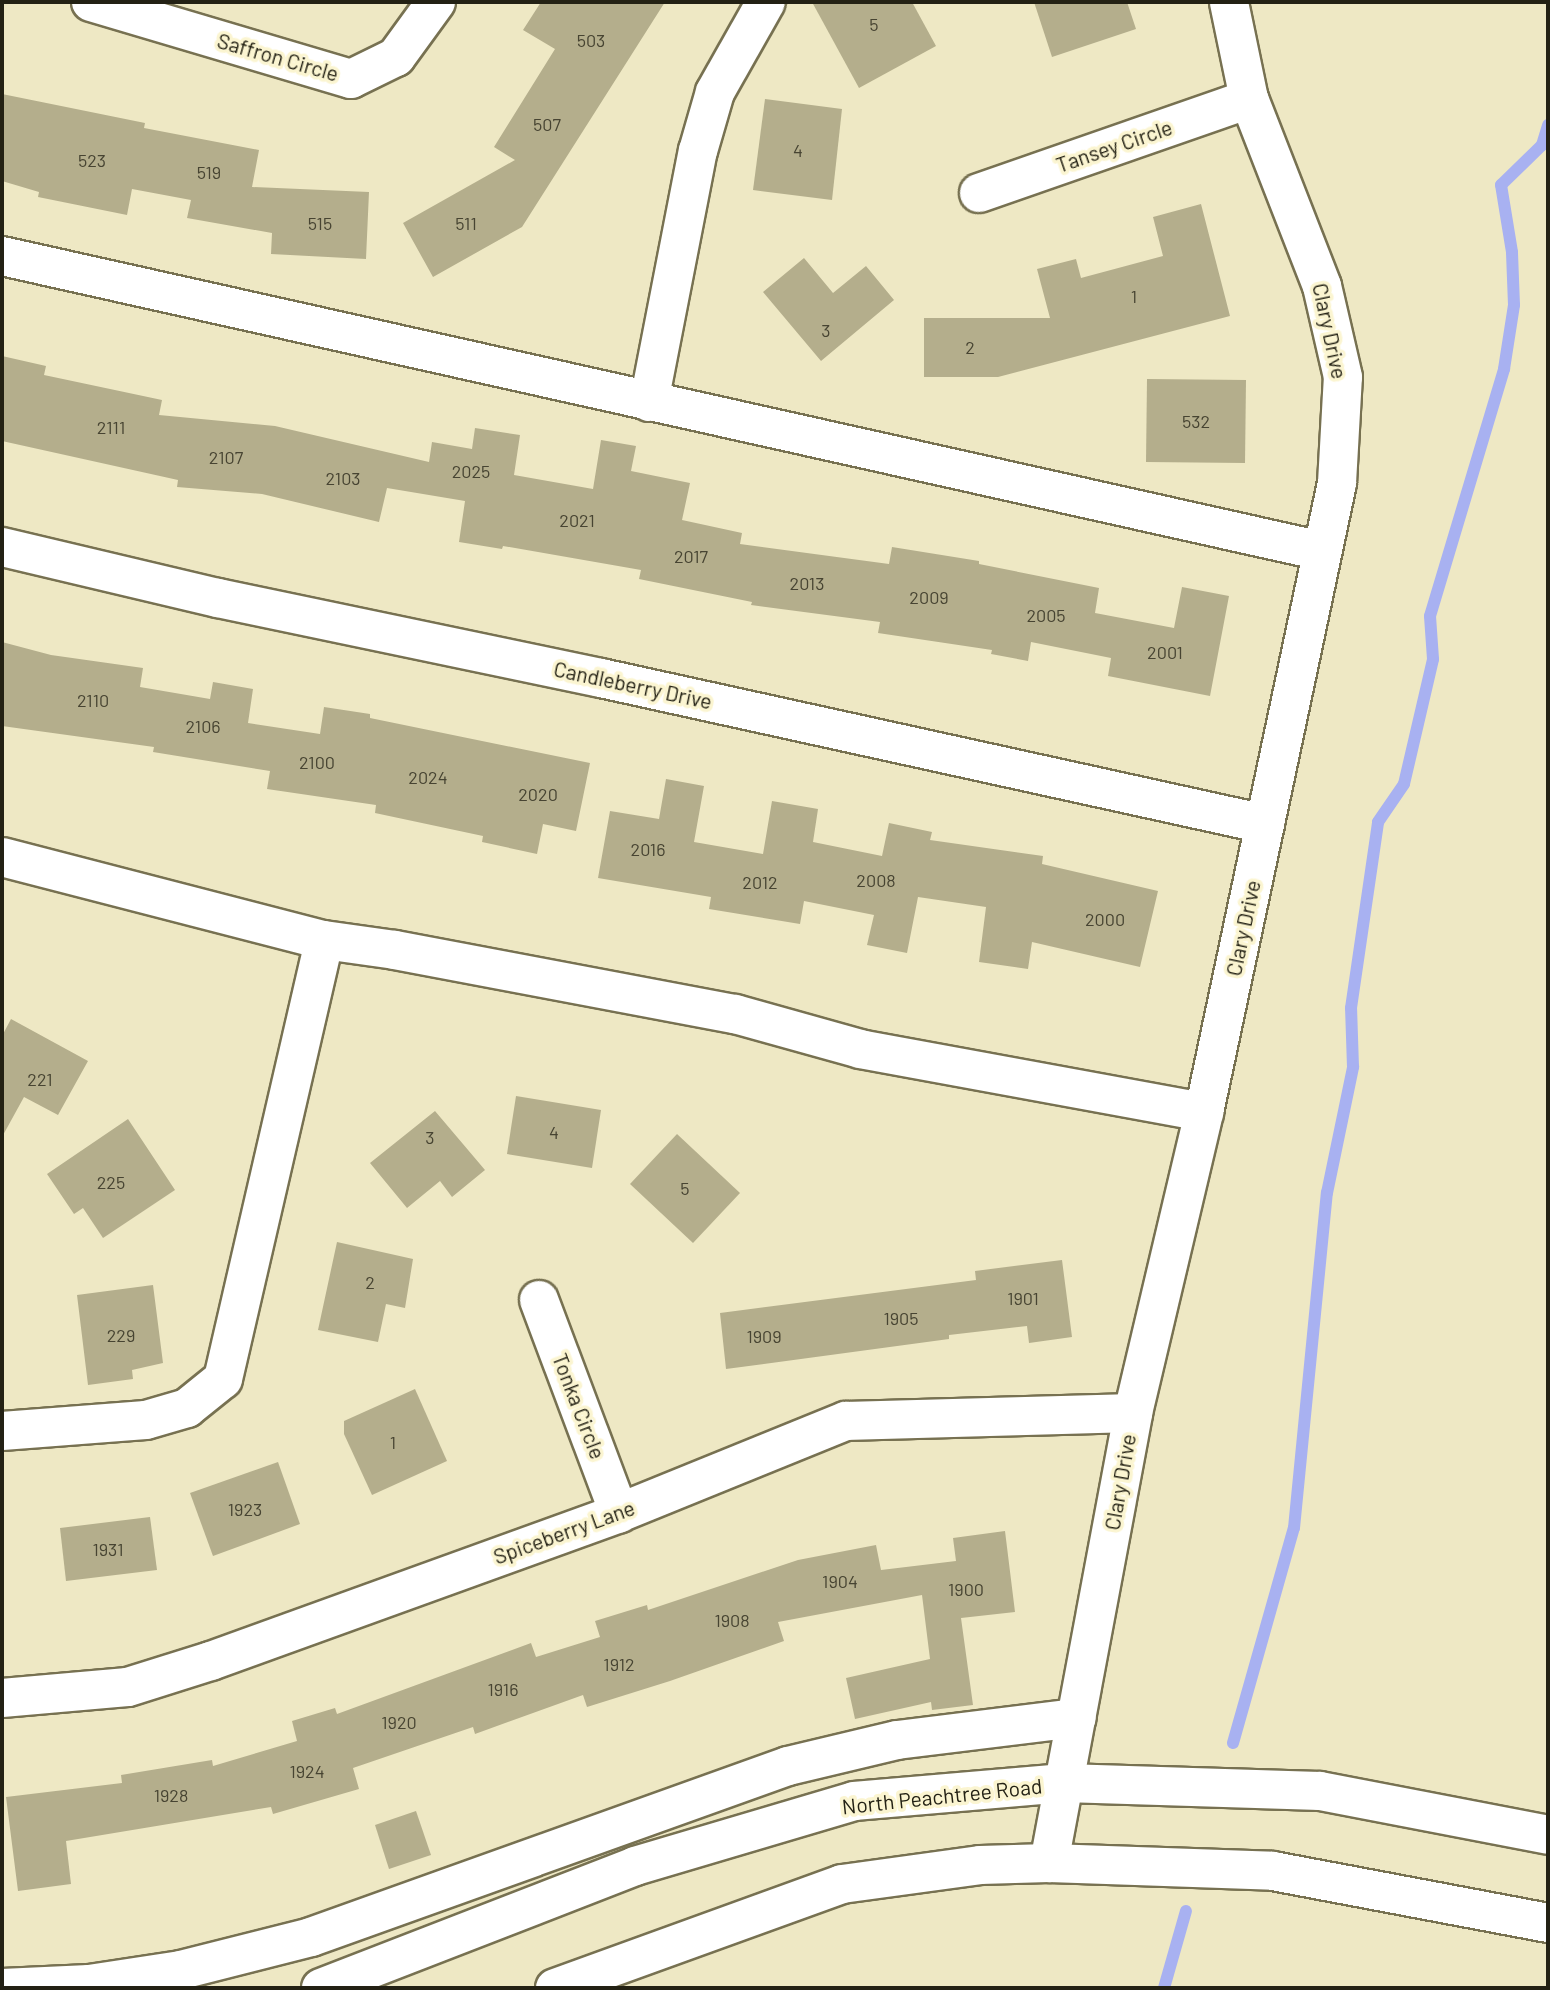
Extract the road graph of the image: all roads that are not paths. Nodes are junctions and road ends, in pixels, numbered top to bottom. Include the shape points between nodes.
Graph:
1 (91, 2) edge
2 (436, 2) edge
3 (765, 2) edge
4 (1229, 2) edge
5 (1249, 99) junction
6 (979, 193) dead end
7 (2, 256) edge
8 (649, 402) junction
9 (2, 547) edge
10 (1322, 551) junction
11 (1265, 824) junction
12 (2, 858) edge
13 (324, 940) junction
14 (1204, 1112) junction
15 (539, 1300) dead end
16 (1133, 1413) junction
17 (2, 1431) edge
18 (619, 1513) junction
19 (2, 1698) edge
20 (1077, 1718) junction
21 (1064, 1783) junction
22 (1548, 1835) edge
23 (1049, 1863) junction
24 (1548, 1923) edge
25 (2, 1988) edge
26 (321, 1988) edge
27 (555, 1988) edge

1 - 2 street, Saffron Circle via 351,79 396,57
3 - 8 street via 712,104 698,151
4 - 5 street, Clary Drive
5 - 6 street, Tansey Circle
5 - 10 street, Clary Drive via 1322,286 1343,377 1337,483
7 - 8 street
8 - 10 street
9 - 11 street, Candleberry Drive via 218,598
10 - 11 street, Clary Drive
11 - 14 street, Clary Drive
12 - 13 street
13 - 14 street via 735,1014 860,1049
13 - 17 street via 223,1379 187,1408 146,1420
14 - 16 street, Clary Drive
15 - 18 street, Tonka Circle
16 - 18 street, Spiceberry Lane via 846,1421
16 - 20 street, Clary Drive
18 - 19 street, Spiceberry Lane via 128,1687
20 - 21 street, Clary Drive
20 - 25 street via 897,1740 788,1766 311,1937 181,1970 89,1984
21 - 22 street, North Peachtree Road via 1320,1791
21 - 23 street, Clary Drive
21 - 26 street, North Peachtree Road via 854,1801 635,1866
23 - 24 street via 1273,1871
23 - 27 street via 980,1865 842,1884

